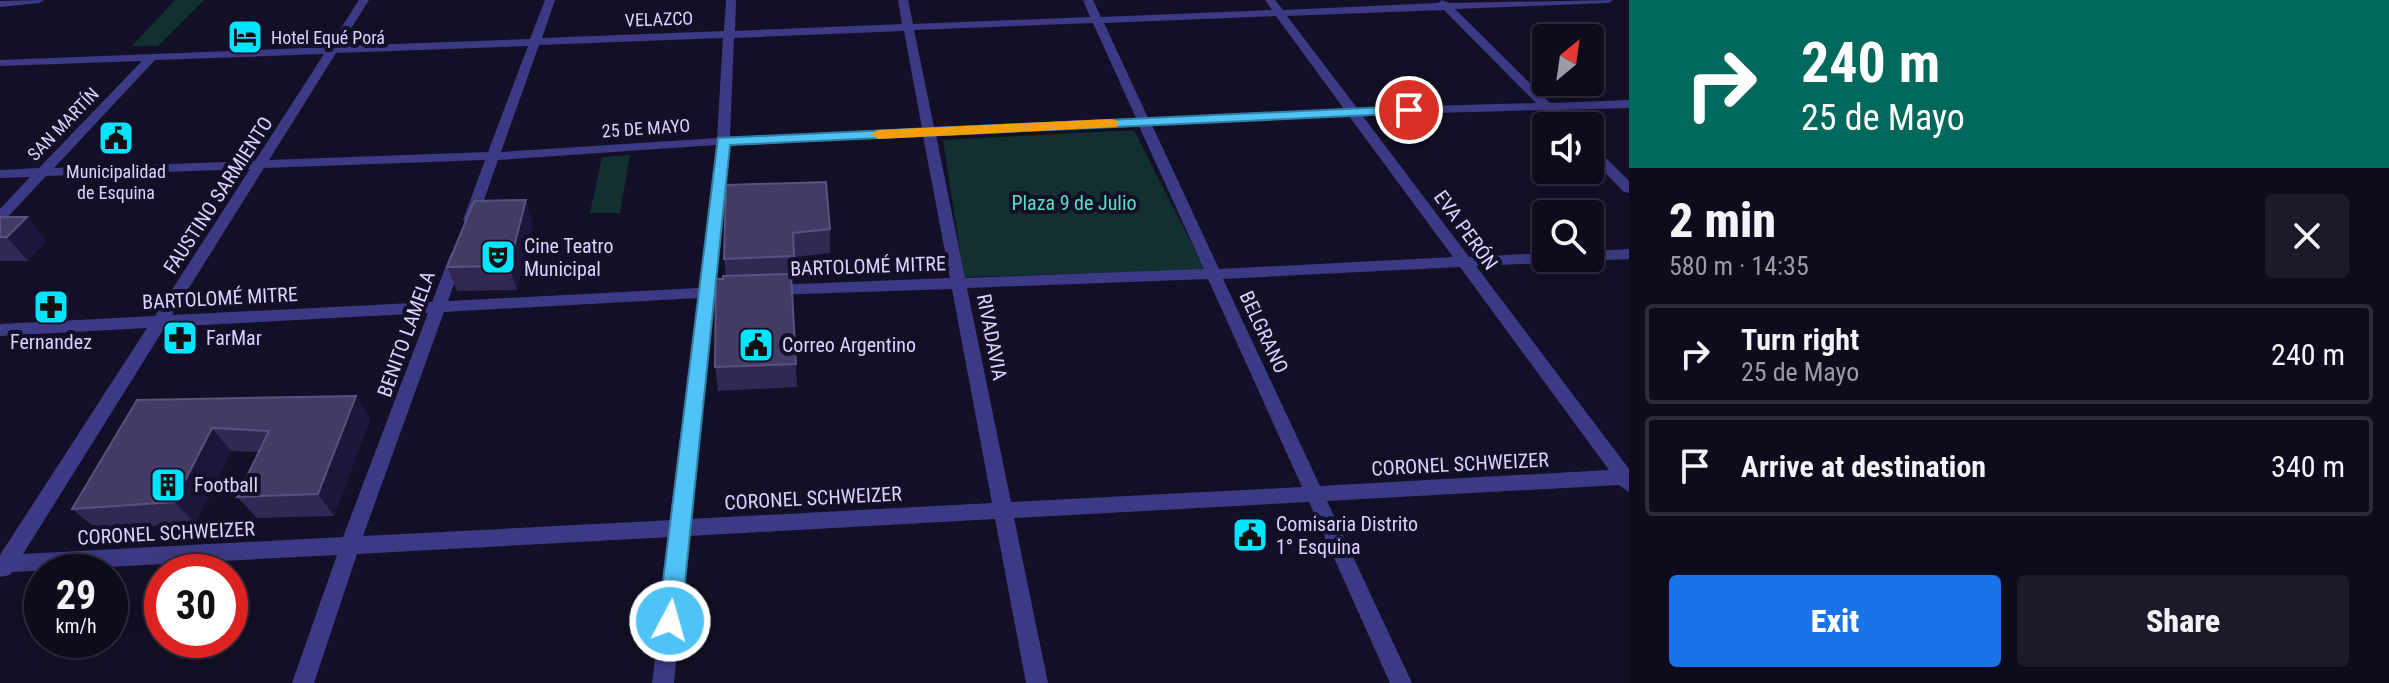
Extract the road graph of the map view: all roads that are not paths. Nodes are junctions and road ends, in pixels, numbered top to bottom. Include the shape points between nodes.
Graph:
1 (39, 0) edge
2 (364, 0) edge
3 (550, 0) edge
4 (731, 0) edge
5 (903, 0) edge
6 (1088, 0) edge
7 (1270, 0) edge
8 (1608, 0) edge
9 (6, 3) edge
10 (1443, 3) edge
11 (0, 13) edge
12 (1280, 13) junction
13 (1098, 20) junction
14 (909, 27) junction
15 (728, 34) junction
16 (535, 42) junction
17 (333, 50) junction
18 (152, 57) junction
19 (0, 63) edge
20 (1629, 104) edge
21 (1547, 107) junction
22 (1354, 112) junction
23 (1552, 112) edge
24 (1144, 122) junction
25 (929, 132) junction
26 (723, 141) junction
27 (495, 156) junction
28 (262, 164) junction
29 (1604, 164) edge
30 (42, 172) junction
31 (0, 174) edge
32 (1629, 189) edge
33 (0, 217) edge
34 (1629, 254) edge
35 (1604, 255) edge
36 (1532, 259) edge
37 (1464, 262) junction
38 (1213, 274) junction
39 (959, 282) junction
40 (705, 292) junction
41 (437, 306) junction
42 (160, 321) junction
43 (0, 330) edge
44 (1627, 480) edge
45 (1314, 494) junction
46 (1002, 510) junction
47 (679, 527) junction
48 (350, 545) junction
49 (2, 567) edge
50 (303, 683) edge
51 (663, 683) edge
52 (1037, 683) edge
53 (1401, 683) edge

1 - 9 street
2 - 17 street, FAUSTINO SARMIENTO
3 - 16 street, BENITO LAMELA
4 - 15 street
5 - 14 street, RIVADAVIA
6 - 13 street, BELGRANO
7 - 12 street, EVA PERÓN
8 - 10 street, VELAZCO
9 - 11 street
10 - 12 street, VELAZCO
10 - 21 street
12 - 13 street, VELAZCO
12 - 22 street, EVA PERÓN
13 - 14 street, VELAZCO
13 - 24 street, BELGRANO
14 - 15 street, VELAZCO
14 - 25 street, RIVADAVIA
15 - 16 street, VELAZCO
15 - 26 street
16 - 17 street, VELAZCO
16 - 27 street, BENITO LAMELA
17 - 18 street, VELAZCO
17 - 28 street, FAUSTINO SARMIENTO
18 - 19 street, VELAZCO
18 - 30 street, SAN MARTÍN
20 - 21 street, 25 DE MAYO
21 - 22 street, 25 DE MAYO
21 - 23 street
22 - 24 street, 25 DE MAYO
22 - 37 street, EVA PERÓN
24 - 25 street, 25 DE MAYO
24 - 38 street, BELGRANO
25 - 26 street, 25 DE MAYO
25 - 39 street, RIVADAVIA
26 - 27 street, 25 DE MAYO
26 - 40 street
27 - 28 street, 25 DE MAYO
27 - 41 street, BENITO LAMELA
28 - 30 street, 25 DE MAYO
28 - 42 street, FAUSTINO SARMIENTO
29 - 32 street
30 - 31 street, 25 DE MAYO
30 - 33 street, SAN MARTÍN
34 - 35 street
36 - 37 street, BARTOLOMÉ MITRE
37 - 38 street, BARTOLOMÉ MITRE
37 - 44 street, EVA PERÓN
38 - 39 street, BARTOLOMÉ MITRE
38 - 45 street, BELGRANO
39 - 40 street, BARTOLOMÉ MITRE
39 - 46 street, RIVADAVIA
40 - 41 street, BARTOLOMÉ MITRE
40 - 47 street
41 - 42 street, BARTOLOMÉ MITRE
41 - 48 street, BENITO LAMELA
42 - 43 street, BARTOLOMÉ MITRE
42 - 49 street, FAUSTINO SARMIENTO
44 - 45 street, CORONEL SCHWEIZER
45 - 46 street, CORONEL SCHWEIZER
45 - 53 street, BELGRANO
46 - 47 street, CORONEL SCHWEIZER
46 - 52 street, RIVADAVIA
47 - 48 street, CORONEL SCHWEIZER
47 - 51 street
48 - 49 street, CORONEL SCHWEIZER
48 - 50 street, BENITO LAMELA

